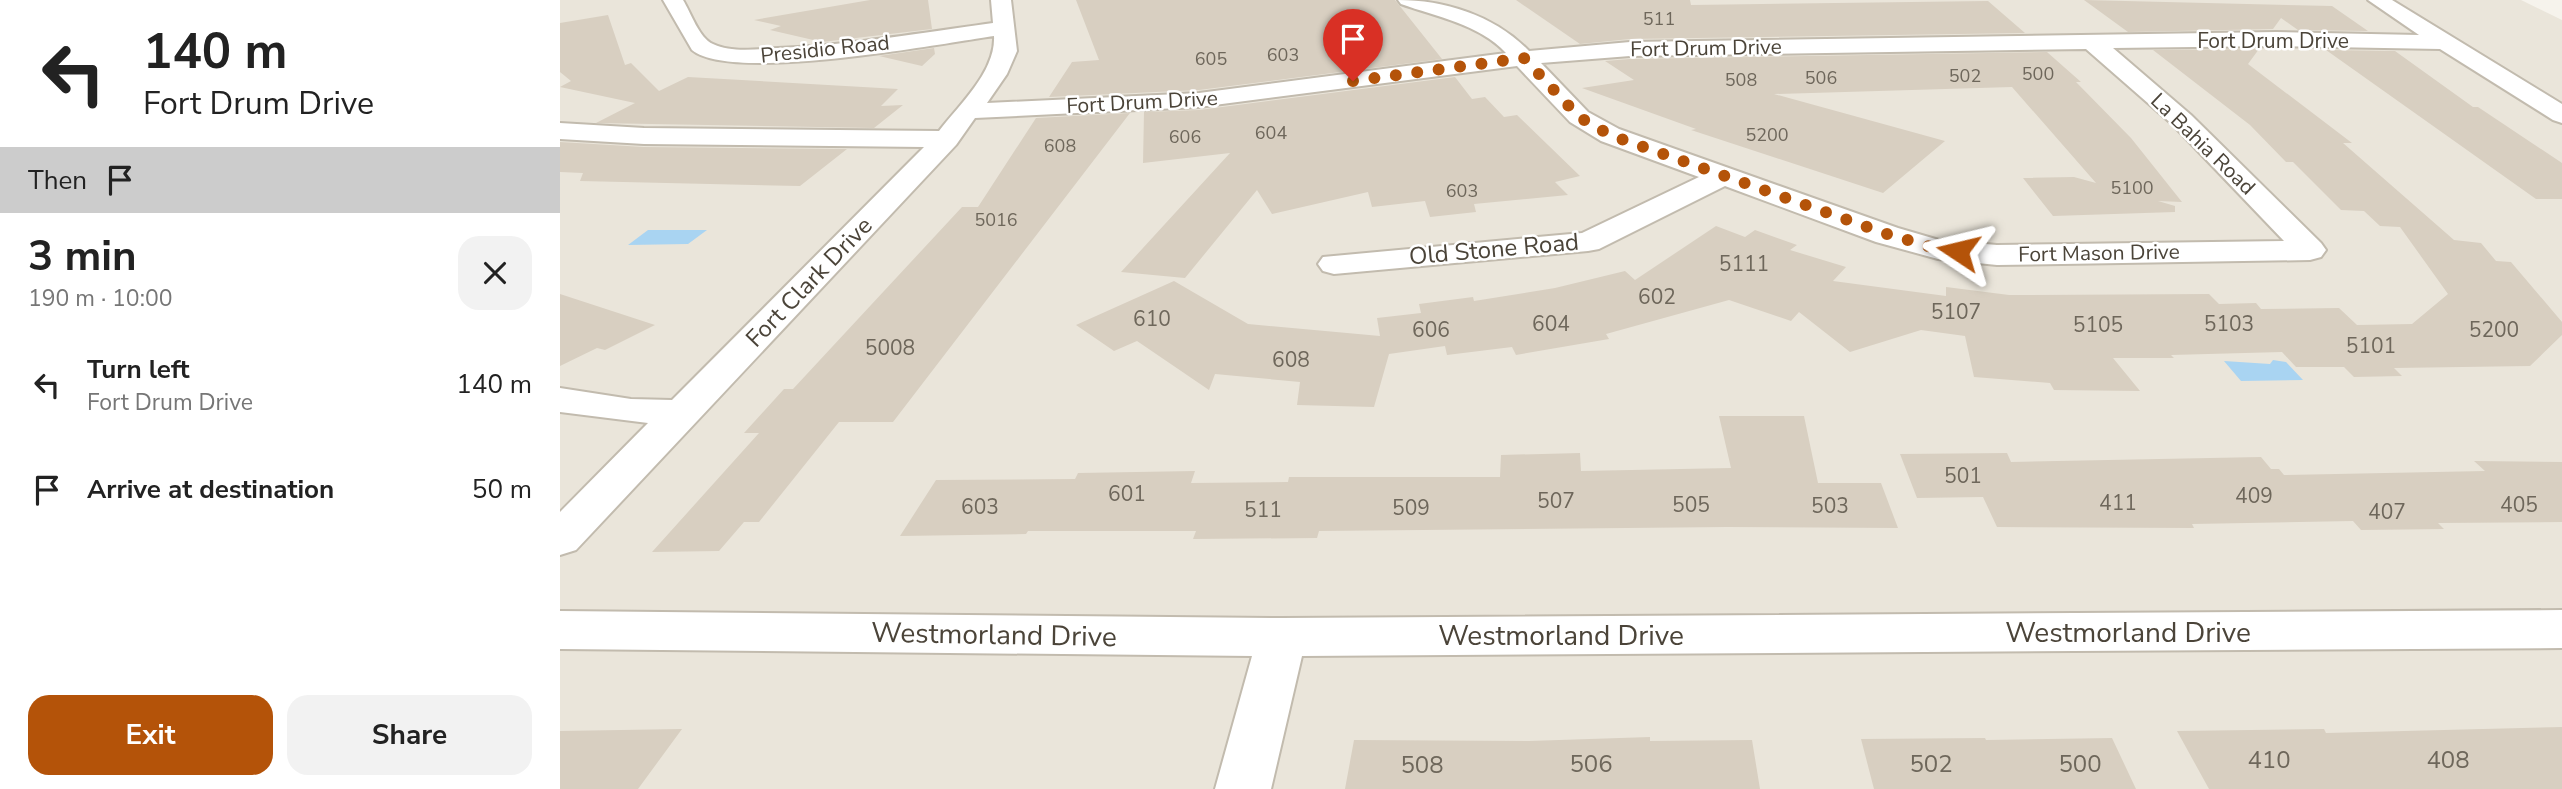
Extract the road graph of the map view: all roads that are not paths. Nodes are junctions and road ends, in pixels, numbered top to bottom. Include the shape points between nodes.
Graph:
1 (673, 0) edge
2 (1408, 0) edge
3 (2378, 0) edge
4 (1003, 14) edge
5 (2092, 42) junction
6 (2446, 43) junction
7 (1524, 58) junction
8 (969, 111) junction
9 (2562, 115) edge
10 (560, 131) edge
11 (947, 139) junction
12 (1724, 176) junction
13 (2310, 250) joint
14 (1334, 264) dead end
15 (560, 400) edge
16 (683, 412) junction
17 (560, 538) edge
18 (2562, 629) edge
19 (560, 630) edge
20 (1282, 637) junction
21 (1243, 789) edge

1 - 4 street, Presidio Road via 701,47 734,56 783,55
2 - 7 street, Fort Mason Drive via 1483,26 1503,37
3 - 6 street
4 - 8 street, Fort Clark Drive via 1006,51
5 - 6 street, Fort Drum Drive via 2276,39
5 - 7 street, Fort Drum Drive via 1630,49
5 - 13 street, La Bahia Road via 2182,120
6 - 9 street
7 - 8 street, Fort Drum Drive via 1223,98
7 - 12 street, Fort Mason Drive via 1579,117 1610,135
8 - 11 street, Fort Clark Drive
10 - 11 street
11 - 16 street, Fort Clark Drive
12 - 13 street, Fort Mason Drive via 1938,249 1997,255
12 - 14 street, Old Stone Road via 1588,242
15 - 16 street via 631,411
16 - 17 street, Fort Clark Drive
18 - 20 street, Westmorland Drive
19 - 20 street, Westmorland Drive
20 - 21 street

